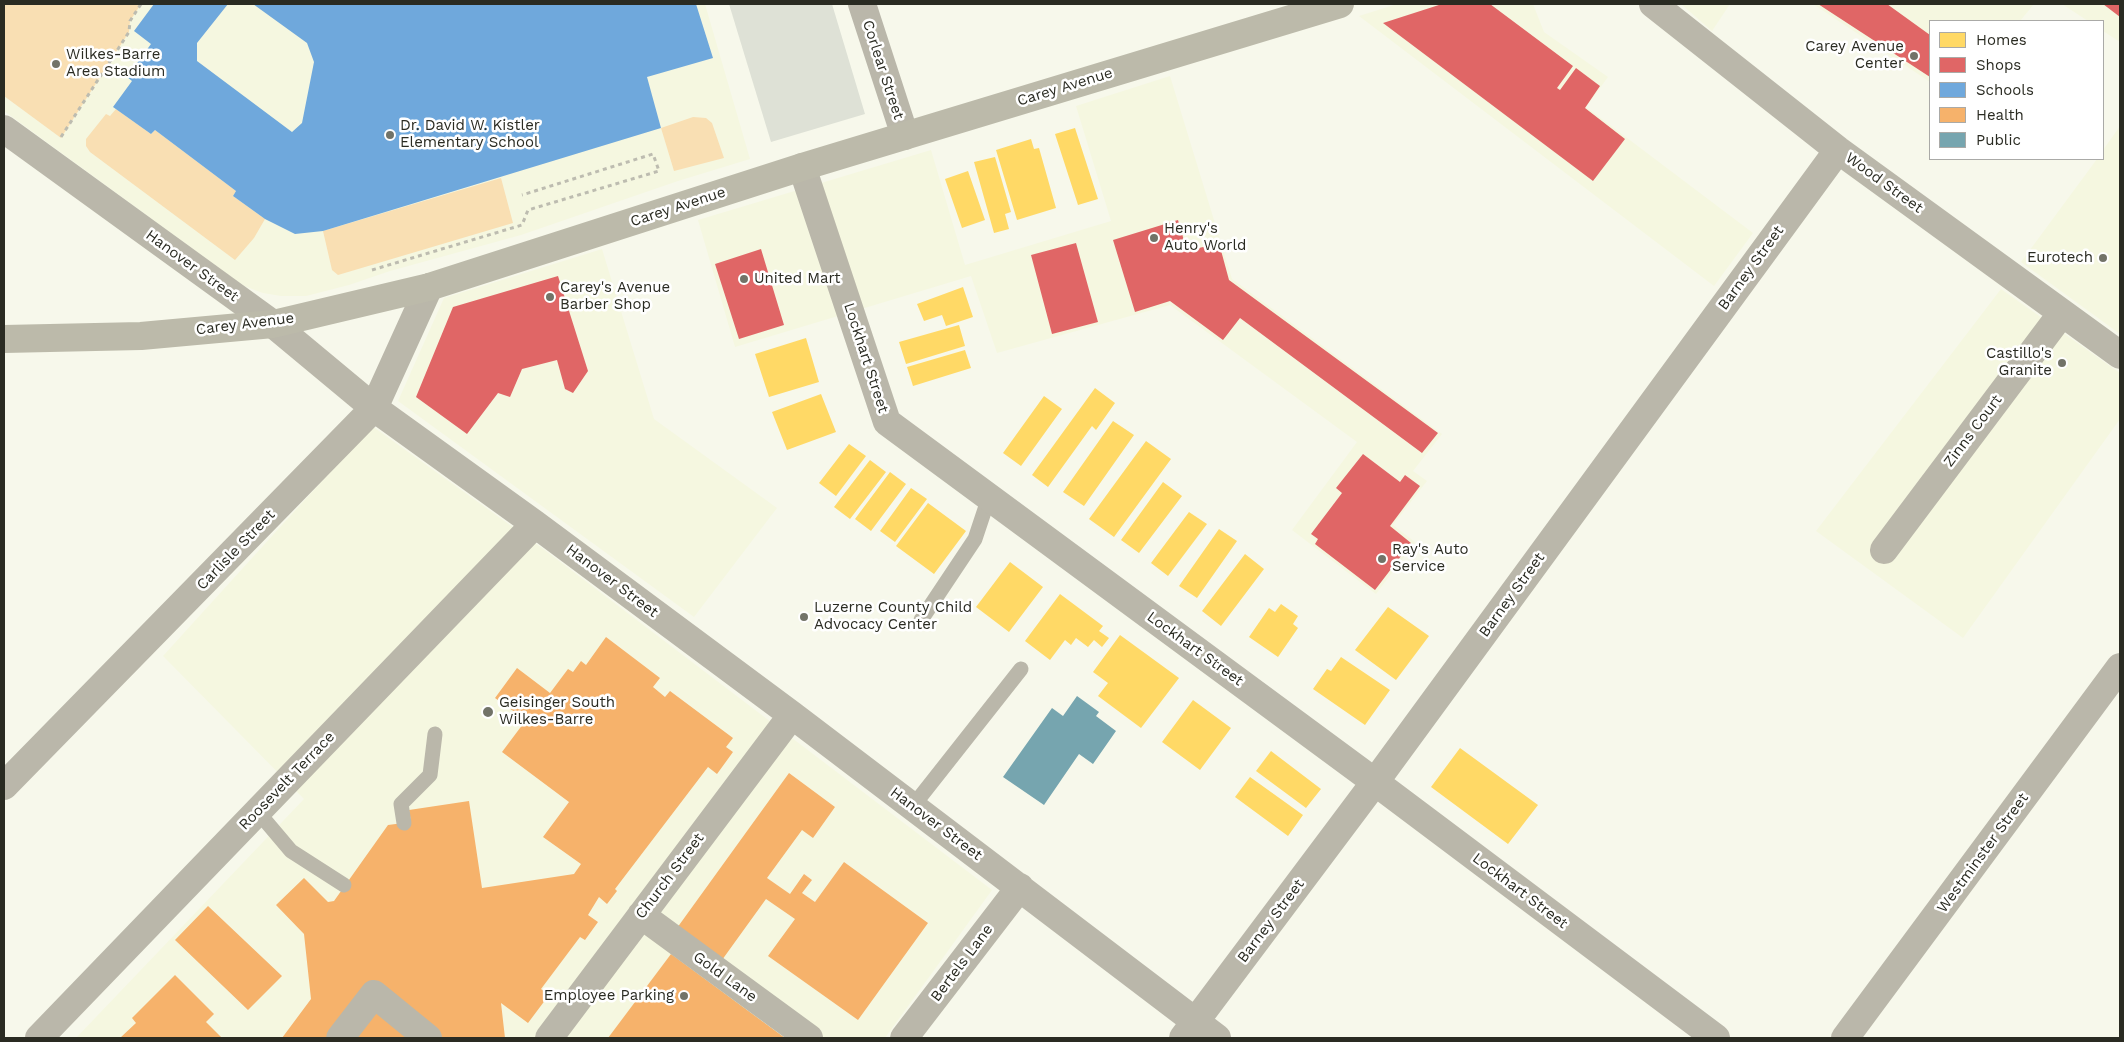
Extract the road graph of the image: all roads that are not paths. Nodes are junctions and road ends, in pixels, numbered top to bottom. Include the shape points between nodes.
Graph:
1 (862, 4) edge
2 (1339, 4) edge
3 (1653, 4) edge
4 (4, 129) edge
5 (905, 136) junction
6 (1838, 150) junction
7 (802, 167) junction
8 (429, 287) junction
9 (2062, 312) junction
10 (273, 324) junction
11 (4, 339) edge
12 (2120, 355) edge
13 (374, 408) junction
14 (989, 497) junction
15 (535, 524) junction
16 (1884, 550) dead end
17 (922, 620) dead end
18 (2120, 667) edge
19 (1021, 669) dead end
20 (792, 715) junction
21 (435, 734) dead end
22 (1375, 782) junction
23 (4, 786) edge
24 (913, 806) junction
25 (258, 812) junction
26 (404, 823) dead end
27 (344, 885) dead end
28 (1020, 887) junction
29 (641, 915) junction
30 (1189, 1030) edge
31 (39, 1038) edge
32 (340, 1038) edge
33 (428, 1038) edge
34 (549, 1038) edge
35 (809, 1038) edge
36 (904, 1038) edge
37 (1217, 1038) edge
38 (1716, 1038) edge
39 (1845, 1038) edge

1 - 5 street, Corlear Street
2 - 5 main road, Carey Avenue
3 - 6 street, Wood Street
4 - 10 street, Hanover Street
5 - 7 main road, Carey Avenue
6 - 9 street, Wood Street
6 - 22 street, Barney Street
7 - 8 main road, Carey Avenue
7 - 14 street, Lockhart Street via 887,422
8 - 10 main road, Carey Avenue
8 - 13 street, Carlisle Street
9 - 12 street, Wood Street
9 - 16 street, Zinns Court
10 - 11 main road, Carey Avenue via 141,336
10 - 13 street, Hanover Street
13 - 15 street, Hanover Street
13 - 23 street, Carlisle Street
14 - 17 lane via 975,540
14 - 22 street, Lockhart Street
15 - 20 street, Hanover Street
15 - 25 street, Roosevelt Terrace
18 - 39 street, Westminster Street
19 - 24 lane
20 - 24 street, Hanover Street
20 - 29 street, Church Street
21 - 26 lane via 430,775 401,804
22 - 30 street, Barney Street
22 - 38 street, Lockhart Street
24 - 28 street, Hanover Street
25 - 27 lane via 291,851
25 - 31 street, Roosevelt Terrace
28 - 30 street, Hanover Street
28 - 36 street, Bertels Lane
29 - 34 street, Church Street
29 - 35 street, Gold Lane
30 - 37 street, Hanover Street
32 - 33 street via 374,994

